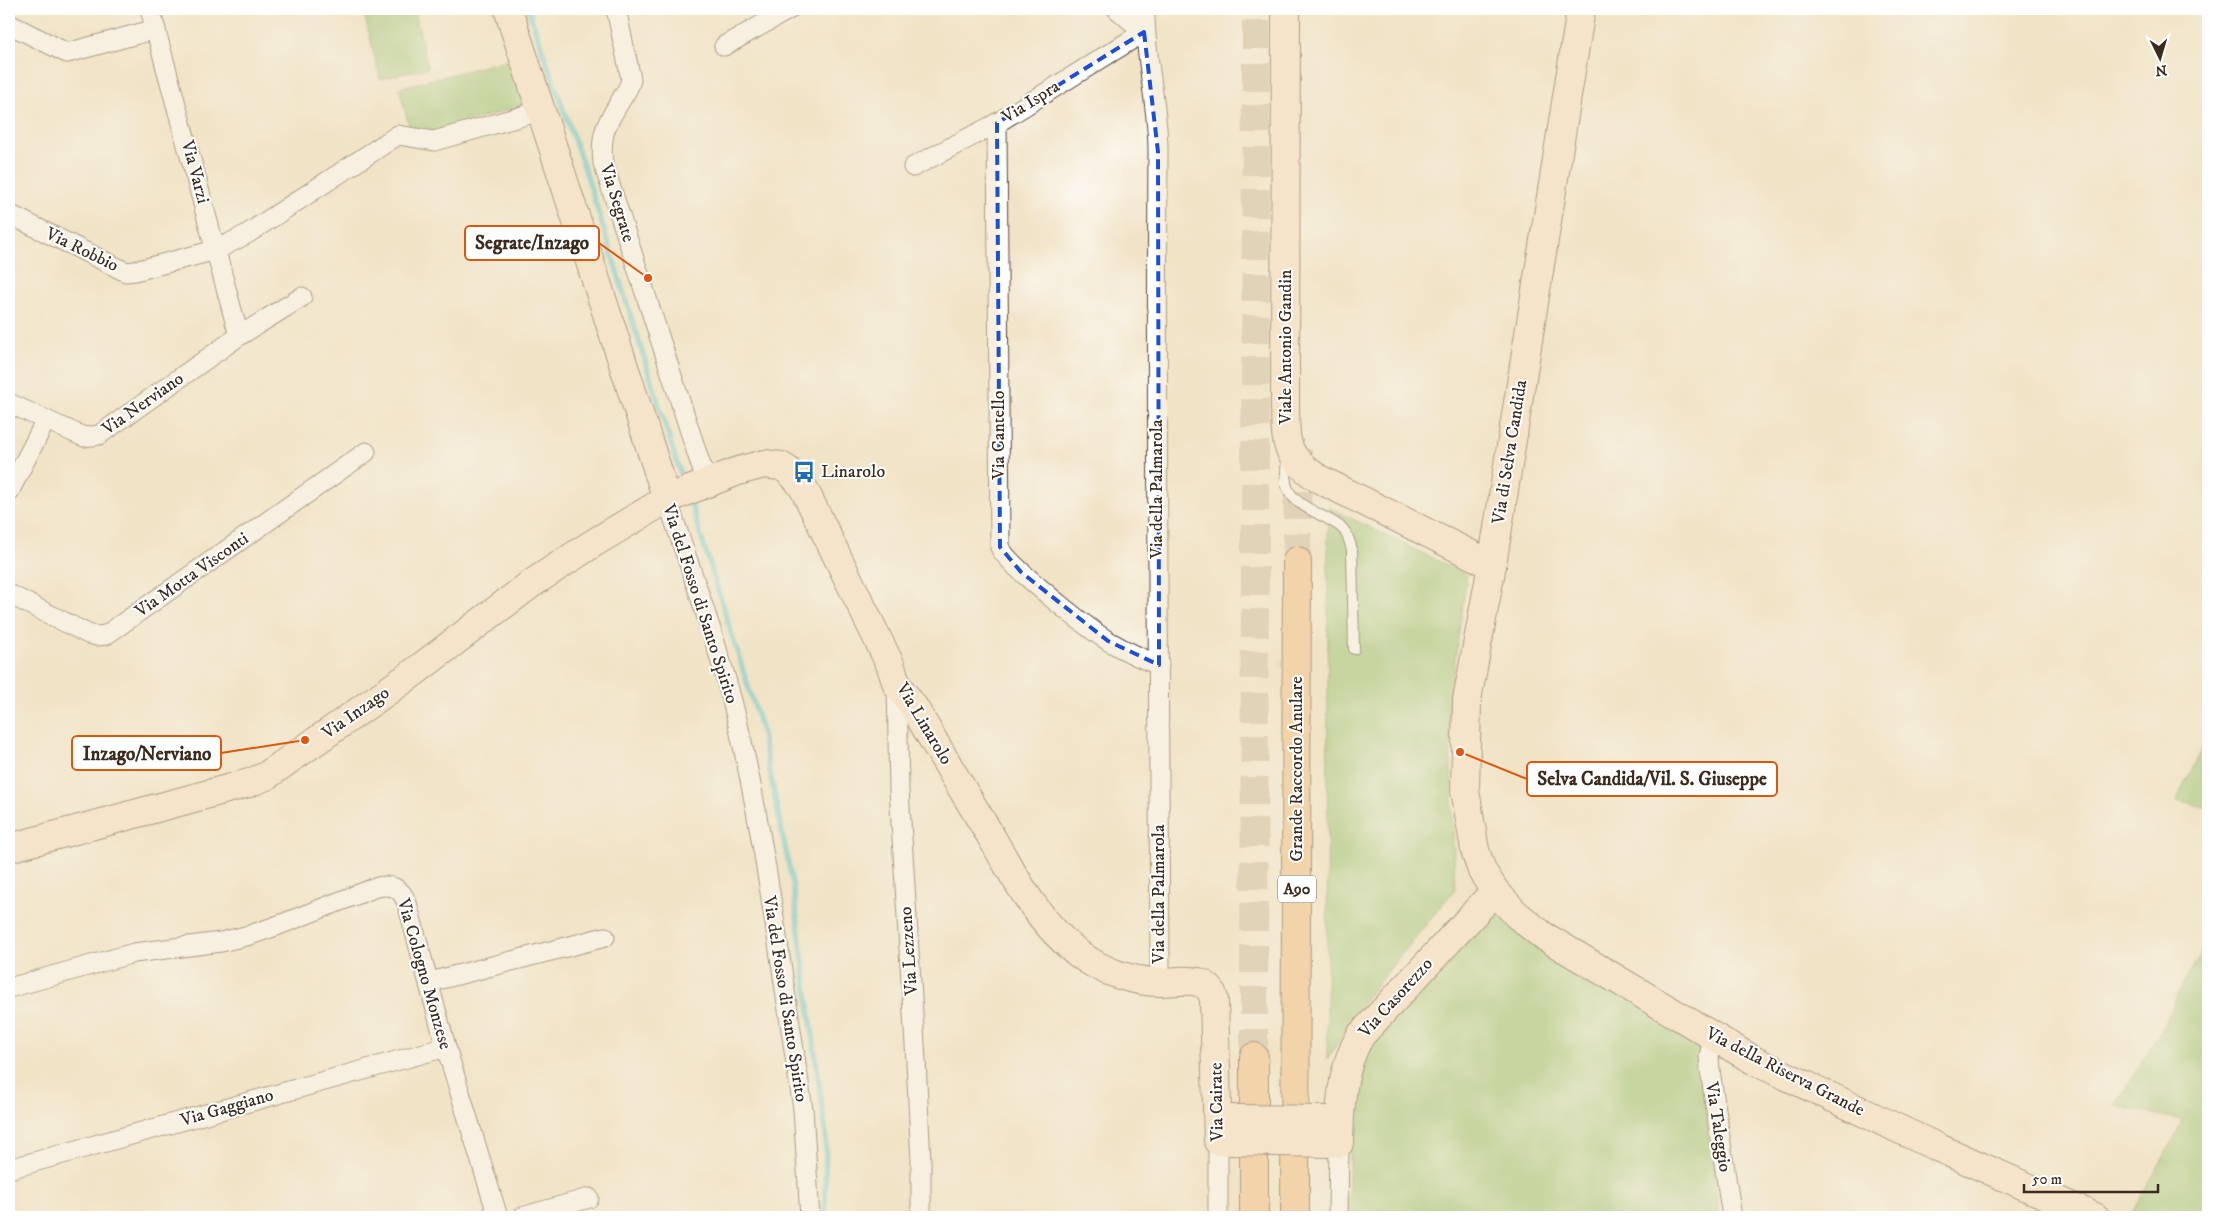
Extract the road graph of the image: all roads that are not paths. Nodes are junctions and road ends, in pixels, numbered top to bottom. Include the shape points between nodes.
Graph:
1 (150, 9) edge
2 (508, 9) edge
3 (616, 9) edge
4 (790, 9) edge
5 (1118, 9) edge
6 (1145, 9) edge
7 (1286, 9) edge
8 (1581, 9) edge
9 (9, 24) edge
10 (156, 28) junction
11 (1144, 32) junction
12 (724, 46) dead end
13 (540, 110) junction
14 (997, 123) junction
15 (914, 167) dead end
16 (9, 214) edge
17 (216, 250) junction
18 (302, 297) dead end
19 (239, 336) junction
20 (9, 402) edge
21 (46, 420) junction
22 (1288, 448) junction
23 (366, 452) dead end
24 (707, 484) junction
25 (9, 492) edge
26 (667, 499) junction
27 (1297, 561) tunnel mouth
28 (1492, 565) junction
29 (9, 594) edge
30 (1354, 649) dead end
31 (1159, 665) junction
32 (897, 684) junction
33 (9, 848) edge
34 (1495, 891) junction
35 (605, 937) dead end
36 (430, 982) junction
37 (1160, 982) junction
38 (9, 988) edge
39 (1209, 988) joint
40 (1714, 1037) junction
41 (446, 1047) junction
42 (1254, 1056) tunnel mouth
43 (1224, 1130) junction
44 (1334, 1132) junction
45 (9, 1169) edge
46 (589, 1198) dead end
47 (498, 1217) edge
48 (522, 1217) edge
49 (810, 1217) edge
50 (922, 1217) edge
51 (1218, 1217) edge
52 (1254, 1217) edge
53 (1295, 1217) edge
54 (1338, 1217) edge
55 (1732, 1217) edge
56 (2095, 1217) edge

1 - 10 street, Via Varzi
2 - 13 street, Via del Fosso di Santo Spirito
3 - 24 street, Via Segrate via 631,79 606,125 602,141 603,163
4 - 12 street
5 - 11 street
6 - 11 street, Via della Palmarola
7 - 22 street, Viale Antonio Gandin
8 - 28 street, Via di Selva Candida
9 - 10 street via 67,53
10 - 17 street, Via Varzi
11 - 14 street, Via Ispra
11 - 31 street, Via della Palmarola via 1158,152 1156,502
13 - 17 street, Via Robbio via 434,141 398,135 248,234
13 - 26 street, Via del Fosso di Santo Spirito
14 - 15 street, Via Ispra
14 - 31 street, Via Cantello via 1000,547 1014,566 1108,640
16 - 17 street, Via Robbio via 126,272
17 - 19 street, Via Varzi
18 - 19 street, Via Nerviano
19 - 21 street, Via Nerviano via 97,436 79,435
20 - 21 street, Via Nerviano
21 - 25 street
22 - 28 street, Viale Antonio Gandin via 1301,466 1319,479
22 - 30 lane via 1288,490 1302,504 1343,529 1349,538
23 - 29 street, Via Motta Visconti via 106,635 88,634
24 - 26 street, Via Linarolo
24 - 32 street, Via Linarolo via 764,464 781,466 796,478 890,664
26 - 33 street, Via Inzago via 538,579 409,676 266,776
26 - 49 street, Via del Fosso di Santo Spirito via 728,686 742,744 803,1109
27 - 53 highway, Grande Raccordo Anulare / A90
28 - 34 street, Via di Selva Candida via 1466,700 1465,790 1475,850 1482,871
31 - 37 street, Via della Palmarola
32 - 37 street, Via Linarolo via 1014,877 1055,934 1081,956 1102,968 1132,978
32 - 50 street, Via Lezzeno via 899,790
34 - 40 street, Via della Riserva Grande via 1516,914 1542,934
34 - 44 street, Via Casorezzo via 1360,1035 1347,1063
35 - 36 street
36 - 38 street, Via Cologno Monzese via 404,895 396,887 388,886 374,888 236,939 134,952
36 - 41 street, Via Cologno Monzese
37 - 39 street, Via Linarolo via 1193,981
39 - 43 street, Via Cairate via 1214,1001
40 - 55 street, Via Taleggio via 1709,1056 1710,1070
40 - 56 street, Via della Riserva Grande via 1775,1071
41 - 45 street, Via Gaggiano
41 - 47 street, Via Cologno Monzese
42 - 52 highway
43 - 44 street, bridge
43 - 51 street, Via Cairate
44 - 54 street, Via Casorezzo
46 - 48 street

